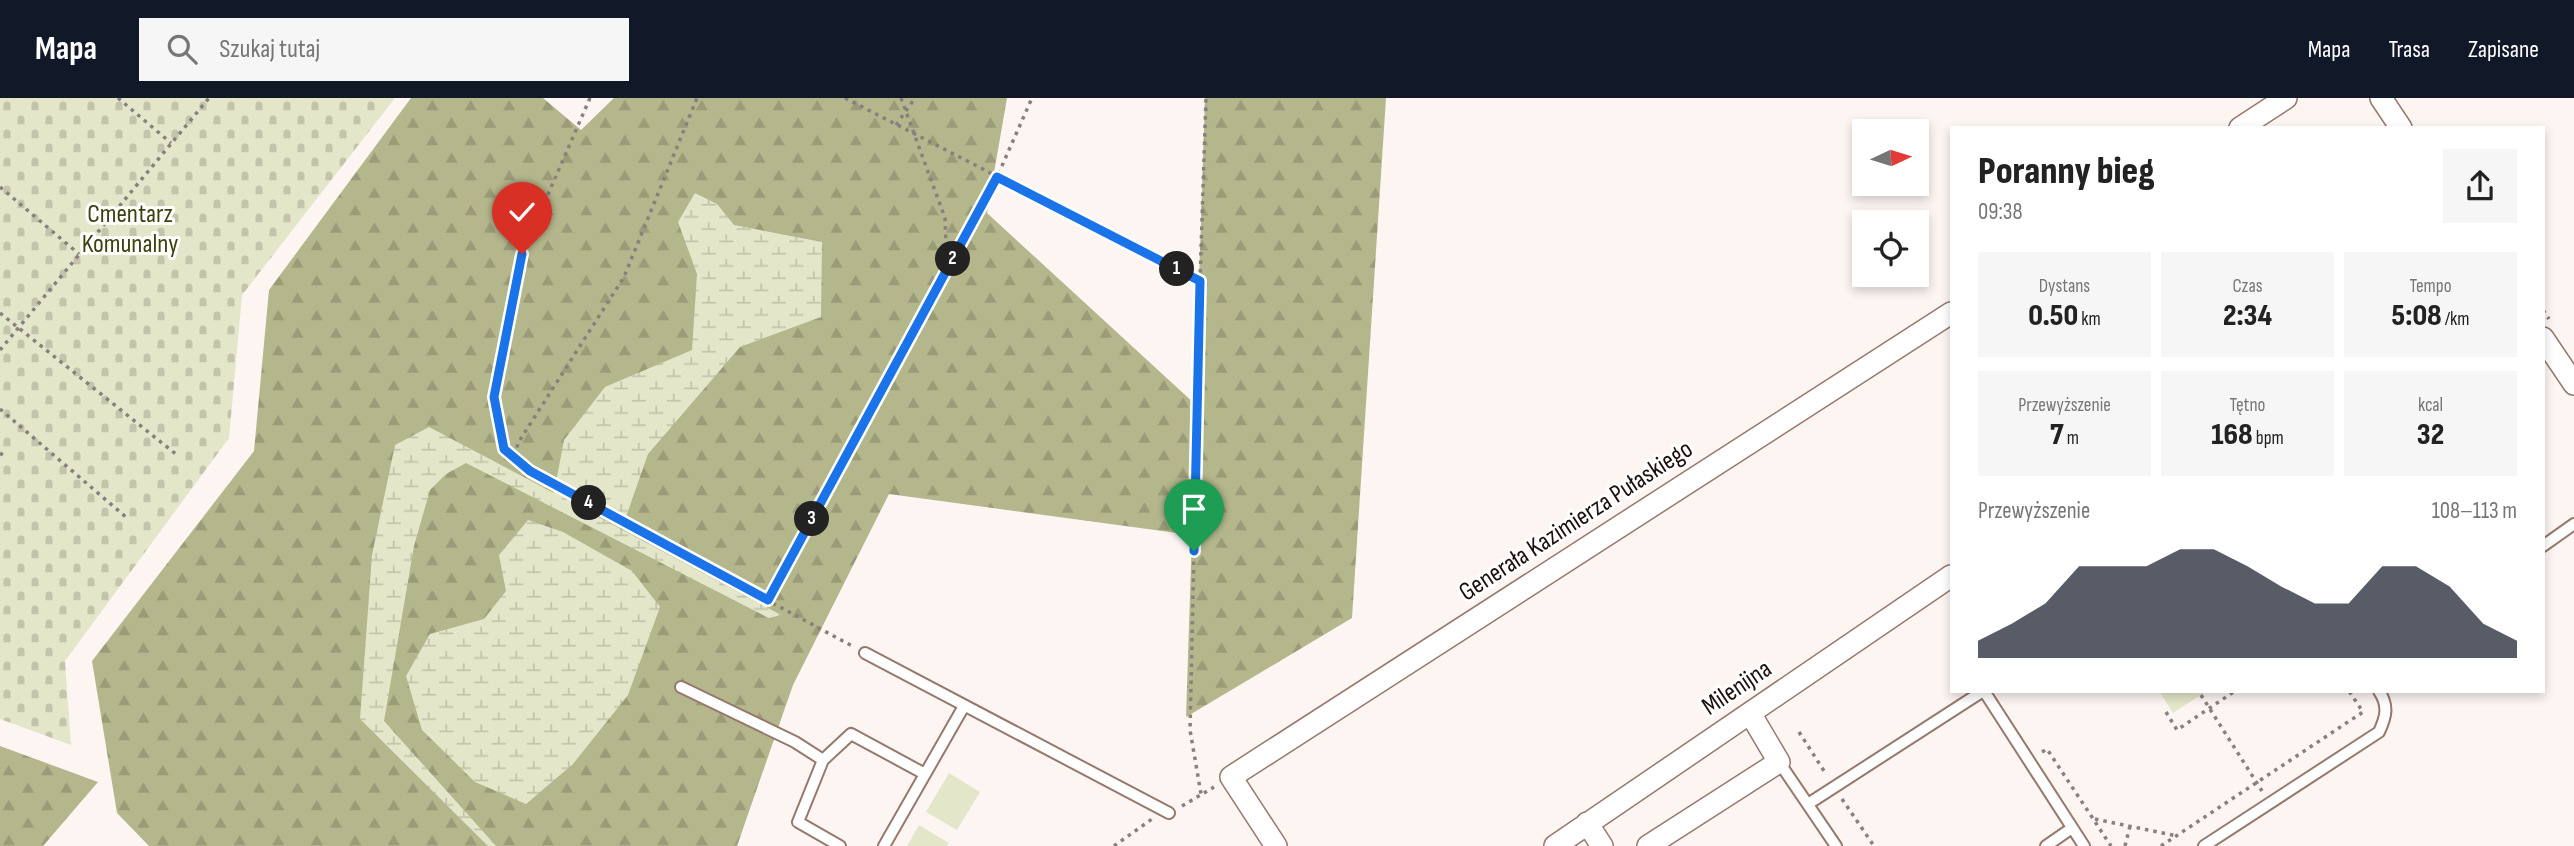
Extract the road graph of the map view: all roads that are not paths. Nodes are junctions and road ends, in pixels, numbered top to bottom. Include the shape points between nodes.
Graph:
1 (2286, 98) edge
2 (2381, 98) edge
3 (2243, 126) edge
4 (2400, 126) edge
5 (1950, 314) edge
6 (2545, 341) edge
7 (2574, 384) edge
8 (2574, 524) edge
9 (2545, 545) edge
10 (1950, 577) edge
11 (865, 653) road end
12 (681, 687) dead end
13 (1981, 693) edge
14 (1985, 693) edge
15 (2380, 693) edge
16 (964, 706) junction
17 (1750, 713) junction
18 (822, 760) junction
19 (1779, 762) junction
20 (925, 774) junction
21 (1808, 804) junction
22 (1170, 813) dead end
23 (1587, 823) junction
24 (2072, 828) junction
25 (840, 846) edge
26 (884, 846) edge
27 (1276, 846) edge
28 (1555, 846) edge
29 (1602, 846) edge
30 (1648, 846) edge
31 (1836, 846) edge
32 (2046, 846) edge
33 (2084, 846) edge
34 (2204, 846) edge

1 - 3 street
2 - 4 street
5 - 27 street, Generała Kazimierza Pułaskiego via 1231,777
6 - 7 street
8 - 9 lane
10 - 17 street, Milenijna
11 - 16 lane
12 - 18 lane via 795,742
13 - 21 lane
14 - 24 lane
15 - 34 lane via 2386,717 2379,733
16 - 20 lane
16 - 22 lane
17 - 19 street
17 - 23 street, Milenijna
18 - 20 lane via 851,734
18 - 25 lane via 798,822
19 - 21 lane
19 - 30 street
20 - 26 lane
21 - 31 lane
23 - 28 street, Milenijna
23 - 29 street
24 - 32 lane
24 - 33 lane

